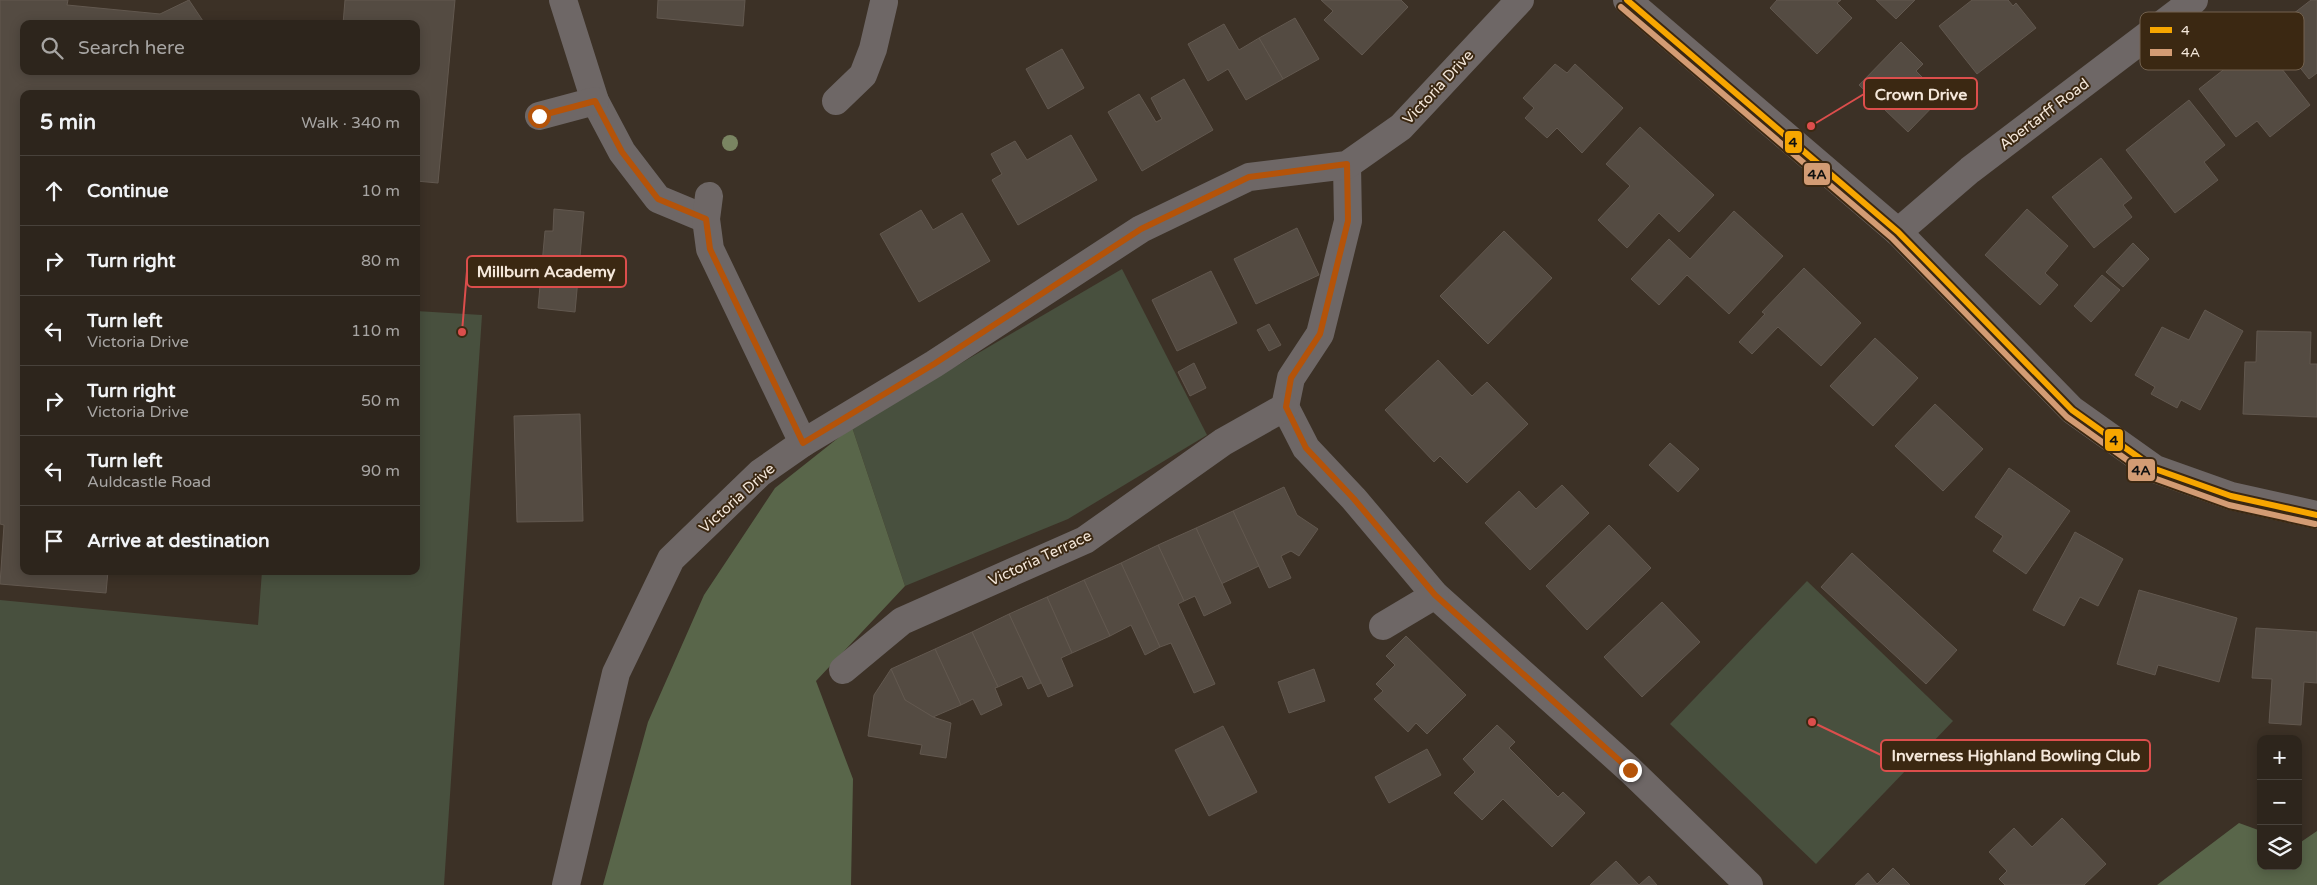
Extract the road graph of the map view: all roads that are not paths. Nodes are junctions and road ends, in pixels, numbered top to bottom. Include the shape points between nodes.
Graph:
1 (563, 0) edge
2 (1520, 0) edge
3 (1627, 0) edge
4 (2194, 0) edge
5 (884, 2) dead end
6 (2178, 12) edge
7 (2140, 41) edge
8 (836, 100) dead end
9 (595, 101) junction
10 (539, 116) dead end
11 (1347, 164) junction
12 (1898, 232) junction
13 (1286, 407) junction
14 (803, 443) junction
15 (2317, 515) edge
16 (1435, 595) junction
17 (1383, 626) dead end
18 (843, 670) dead end
19 (566, 885) edge
20 (1749, 885) edge

1 - 9 street
2 - 11 street, Victoria Drive via 1401,126
3 - 12 street
4 - 6 street, Abertarff Road
5 - 8 street via 874,49 863,75
7 - 12 street, Abertarff Road via 1970,170
9 - 10 street
9 - 14 street via 622,152 658,199 708,208 710,249
11 - 13 street via 1348,221 1320,334 1291,378
11 - 14 street, Victoria Drive via 1249,177 1141,229 934,364
12 - 15 street via 2072,410 2155,469 2231,496
13 - 16 street via 1306,448
13 - 18 street, Victoria Terrace via 1223,442 1085,540 902,621
14 - 19 street, Victoria Drive via 760,473 671,559 616,673
16 - 17 street
16 - 20 street via 1630,770

